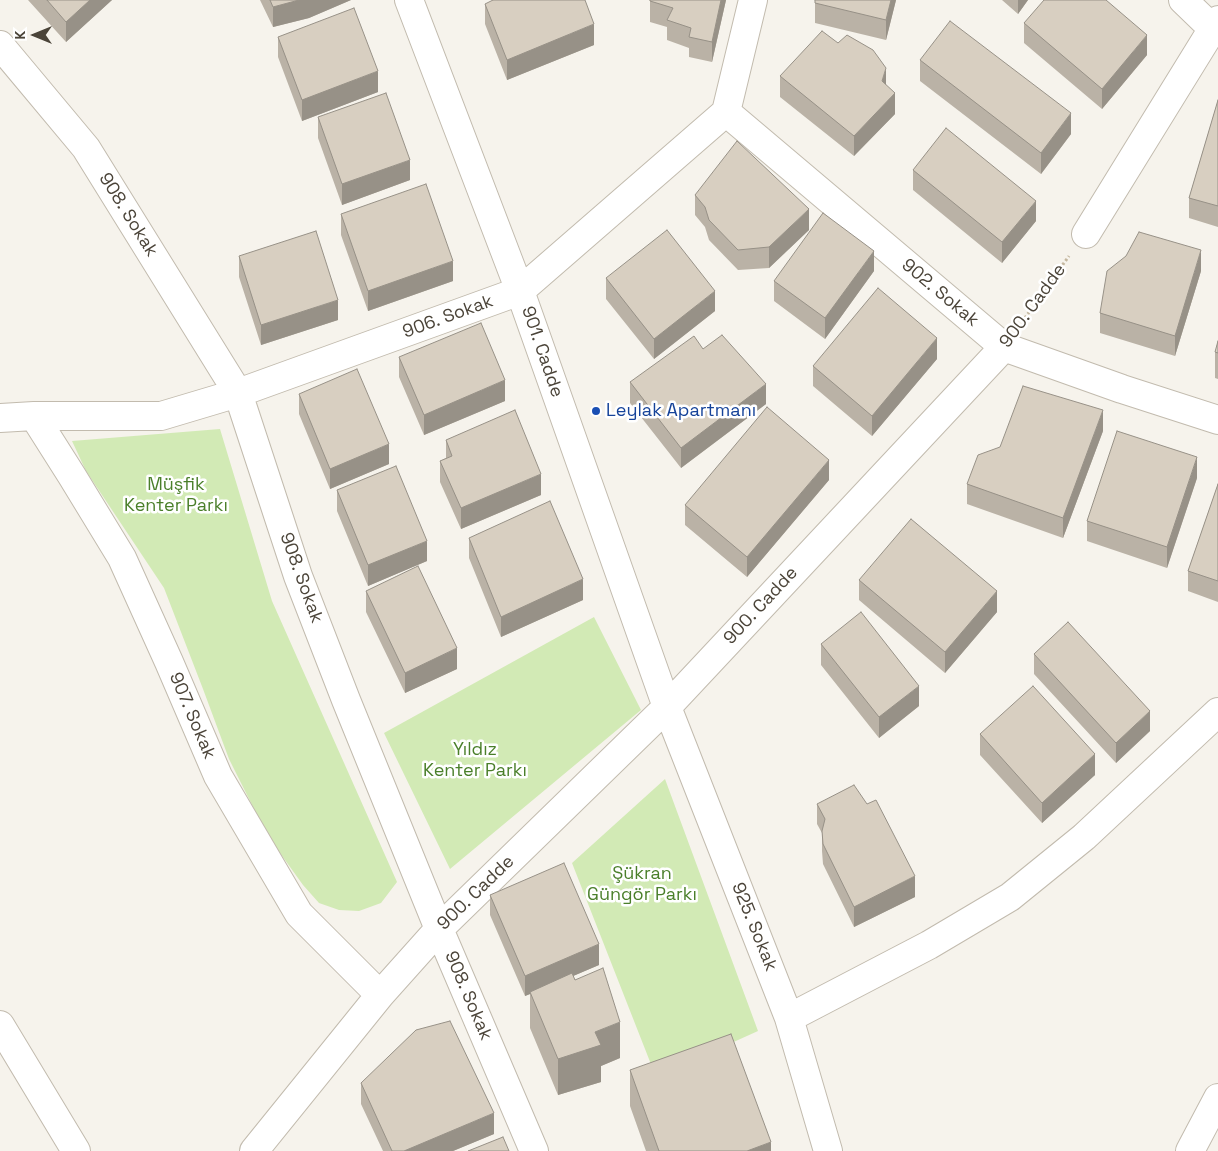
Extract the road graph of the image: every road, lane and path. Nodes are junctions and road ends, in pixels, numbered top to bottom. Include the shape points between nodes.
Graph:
1 (409, 0) edge
2 (753, 0) edge
3 (1184, 0) edge
4 (1216, 27) edge
5 (0, 45) edge
6 (726, 112) junction
7 (1086, 234) joint
8 (520, 291) junction
9 (1004, 347) junction
10 (238, 393) junction
11 (34, 416) junction
12 (0, 418) edge
13 (1218, 420) edge
14 (667, 707) junction
15 (1218, 712) edge
16 (439, 929) junction
17 (380, 994) junction
18 (789, 1018) junction
19 (0, 1025) edge
20 (1218, 1098) edge
21 (76, 1151) edge
22 (254, 1151) edge
23 (534, 1151) edge
24 (828, 1151) edge
25 (1190, 1151) edge

1 - 8 street, 901. Cadde
2 - 6 street
3 - 4 street
4 - 7 street
5 - 10 street, 908. Sokak via 86,148
6 - 8 street, 906. Sokak
6 - 9 street, 902. Sokak
7 - 9 path, 900. Cadde
8 - 10 street, 906. Sokak
8 - 14 street, 901. Cadde
9 - 13 street, 902. Sokak
9 - 14 street, 900. Cadde
10 - 11 street, 906. Sokak via 161,416
10 - 16 street, 908. Sokak via 298,576
11 - 12 street, 906. Sokak
11 - 17 street, 907. Sokak via 122,558 218,776 299,914
14 - 16 street, 900. Cadde
14 - 18 street, 925. Sokak
15 - 18 street via 1084,837 1010,897 929,945
16 - 17 street, 900. Cadde
16 - 23 street, 908. Sokak
17 - 22 street, 900. Cadde
18 - 24 street, 925. Sokak
19 - 21 street
20 - 25 street

